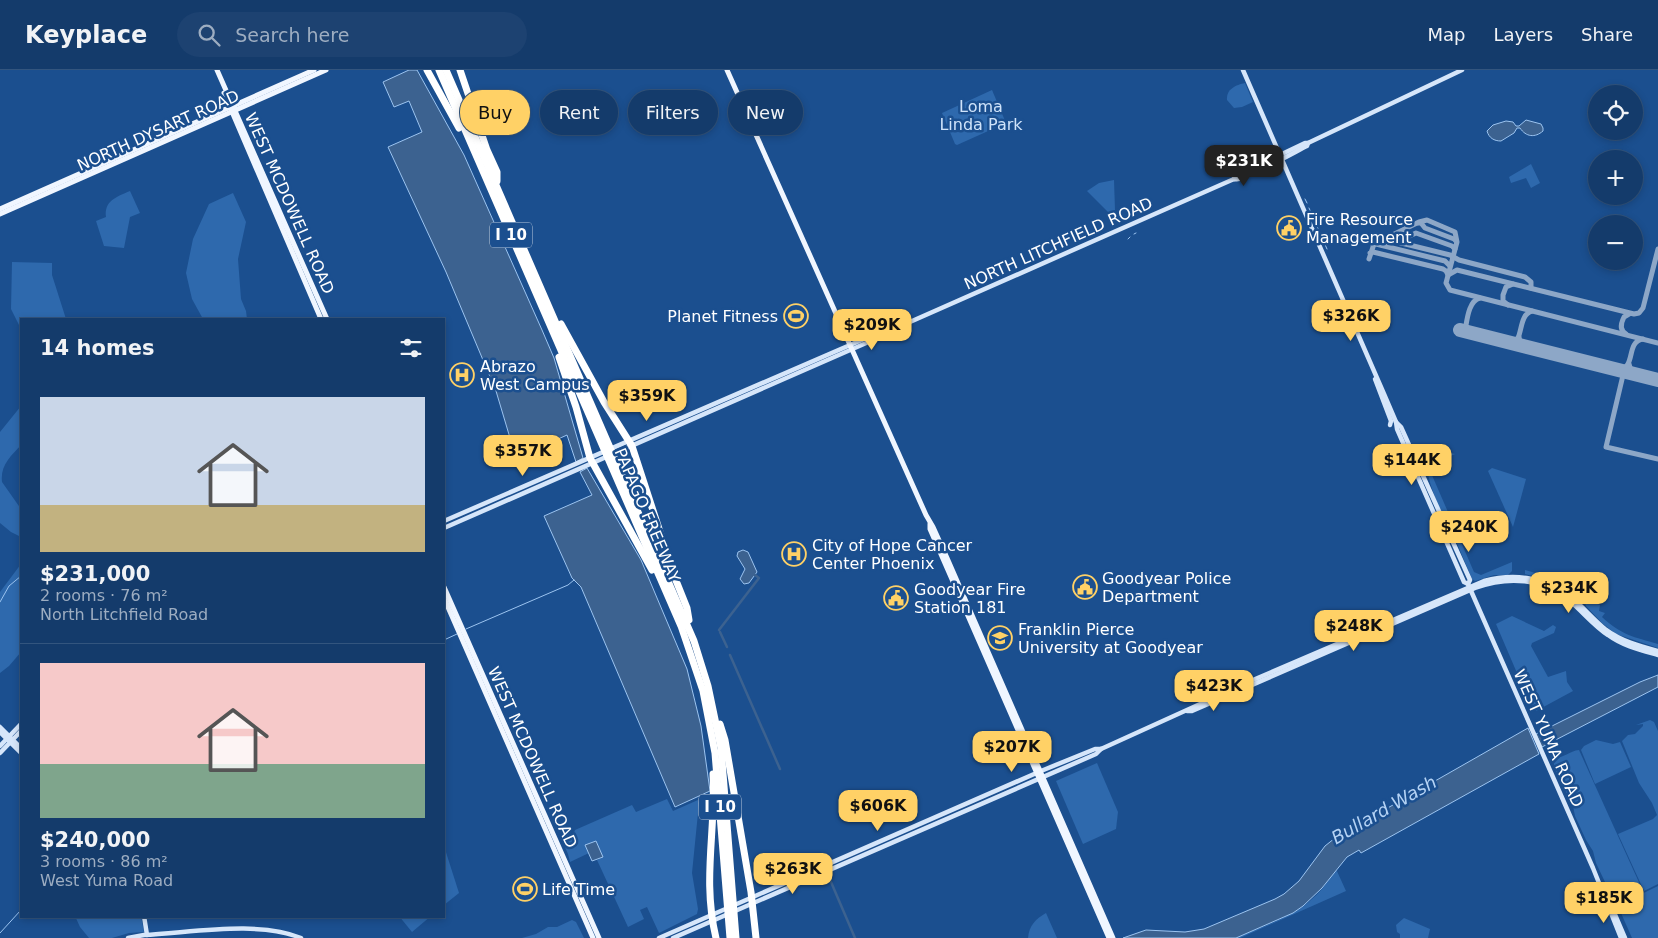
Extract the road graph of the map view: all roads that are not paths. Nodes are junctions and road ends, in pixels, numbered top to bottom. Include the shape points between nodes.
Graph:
1 (215, 70) edge
2 (314, 70) edge
3 (326, 70) edge
4 (427, 70) edge
5 (439, 70) edge
6 (448, 70) edge
7 (460, 70) edge
8 (727, 70) edge
9 (1243, 70) edge
10 (1462, 70) edge
11 (233, 108) junction
12 (1281, 156) junction
13 (477, 158) junction
14 (497, 181) junction
15 (0, 209) edge
16 (0, 214) edge
17 (280, 216) junction
18 (321, 318) edge
19 (327, 318) edge
20 (558, 320) junction
21 (551, 328) junction
22 (852, 347) junction
23 (1364, 347) junction
24 (797, 370) junction
25 (1396, 422) junction
26 (1390, 425) dead end
27 (630, 443) junction
28 (608, 445) junction
29 (1409, 455) junction
30 (591, 461) junction
31 (1421, 471) junction
32 (445, 521) edge
33 (445, 528) edge
34 (653, 546) junction
35 (945, 558) junction
36 (659, 561) junction
37 (1469, 587) junction
38 (445, 590) edge
39 (445, 600) edge
40 (969, 618) junction
41 (977, 628) junction
42 (465, 640) junction
43 (1658, 651) edge
44 (1658, 655) edge
45 (707, 711) junction
46 (500, 719) junction
47 (719, 722) junction
48 (20, 725) edge
49 (0, 728) edge
50 (0, 732) edge
51 (20, 732) edge
52 (9, 739) junction
53 (0, 746) edge
54 (20, 747) edge
55 (20, 752) edge
56 (0, 753) edge
57 (1039, 775) junction
58 (1063, 829) junction
59 (881, 841) junction
60 (861, 855) junction
61 (752, 900) junction
62 (732, 901) junction
63 (1607, 903) junction
64 (732, 914) junction
65 (712, 917) junction
66 (144, 918) edge
67 (676, 930) junction
68 (147, 935) junction
69 (299, 937) edge
70 (128, 938) edge
71 (593, 938) edge
72 (599, 938) edge
73 (660, 938) edge
74 (666, 938) edge
75 (673, 938) edge
76 (716, 938) edge
77 (730, 938) edge
78 (737, 938) edge
79 (756, 938) edge
80 (1109, 938) edge
81 (1113, 938) edge
82 (1621, 938) edge
83 (1625, 938) edge

1 - 11 main road, WEST MCDOWELL ROAD
2 - 11 main road, NORTH DYSART ROAD
3 - 11 main road, NORTH DYSART ROAD
4 - 13 highway
5 - 13 highway, PAPAGO FREEWAY / I 10
6 - 14 highway, PAPAGO FREEWAY / I 10
6 - 28 highway
7 - 14 highway via 497,172
8 - 22 main road
9 - 12 main road, WEST YUMA ROAD
10 - 12 main road, NORTH LITCHFIELD ROAD
11 - 15 main road, NORTH DYSART ROAD
11 - 16 main road, NORTH DYSART ROAD
11 - 17 main road, WEST MCDOWELL ROAD
12 - 22 main road, NORTH LITCHFIELD ROAD via 1237,180 887,329
12 - 23 main road, WEST YUMA ROAD
13 - 21 highway, PAPAGO FREEWAY / I 10
14 - 20 highway, PAPAGO FREEWAY / I 10
17 - 18 main road, WEST MCDOWELL ROAD
17 - 19 main road, WEST MCDOWELL ROAD
20 - 27 highway
20 - 28 highway, PAPAGO FREEWAY / I 10
21 - 28 highway, PAPAGO FREEWAY / I 10
21 - 30 highway
22 - 24 main road, NORTH LITCHFIELD ROAD
22 - 24 main road, NORTH LITCHFIELD ROAD
22 - 35 main road
23 - 25 main road, WEST YUMA ROAD
23 - 26 main road
24 - 27 main road, NORTH LITCHFIELD ROAD
24 - 27 main road, NORTH LITCHFIELD ROAD
25 - 29 main road, WEST YUMA ROAD
25 - 31 main road, WEST YUMA ROAD
27 - 30 main road, NORTH LITCHFIELD ROAD
27 - 34 highway
28 - 34 highway, PAPAGO FREEWAY / I 10
29 - 31 main road
29 - 37 main road, WEST YUMA ROAD
30 - 32 main road, NORTH LITCHFIELD ROAD
30 - 33 main road, NORTH LITCHFIELD ROAD
30 - 34 highway
31 - 37 main road, WEST YUMA ROAD via 1470,580
34 - 36 highway
34 - 36 highway, PAPAGO FREEWAY / I 10
35 - 40 main road
35 - 41 main road
36 - 45 highway, PAPAGO FREEWAY / I 10 via 670,601 696,665
36 - 47 highway, PAPAGO FREEWAY / I 10 via 687,608
36 - 62 highway via 694,641 712,703 722,758
37 - 43 main road via 1507,577 1545,582 1571,597 1613,634
37 - 44 main road via 1507,580 1544,586 1568,600 1616,640
37 - 57 main road via 1101,749 1097,754
37 - 63 main road, WEST YUMA ROAD
38 - 42 main road, WEST MCDOWELL ROAD
39 - 42 main road, WEST MCDOWELL ROAD
40 - 41 main road
40 - 57 main road
41 - 57 main road
42 - 46 main road, WEST MCDOWELL ROAD
45 - 62 highway, PAPAGO FREEWAY / I 10
45 - 65 highway via 713,778 709,880
46 - 71 main road, WEST MCDOWELL ROAD
46 - 72 main road, WEST MCDOWELL ROAD
47 - 61 highway via 725,740
47 - 62 highway, PAPAGO FREEWAY / I 10 via 726,771
48 - 52 main road
49 - 52 main road
50 - 52 main road
51 - 52 main road
52 - 53 main road
52 - 54 main road
52 - 55 main road
52 - 56 main road
57 - 58 main road
57 - 59 main road
57 - 60 main road
58 - 80 main road
58 - 81 main road
59 - 60 main road
59 - 61 main road
60 - 61 main road
61 - 65 main road
61 - 79 highway
62 - 64 highway, PAPAGO FREEWAY / I 10
63 - 82 main road, WEST YUMA ROAD
63 - 83 main road, WEST YUMA ROAD
64 - 77 highway, PAPAGO FREEWAY / I 10
64 - 78 highway, PAPAGO FREEWAY / I 10
65 - 67 main road
65 - 75 main road
65 - 76 highway
66 - 68 main road
67 - 73 main road
67 - 74 main road
68 - 69 main road via 244,929 279,931
68 - 70 main road

